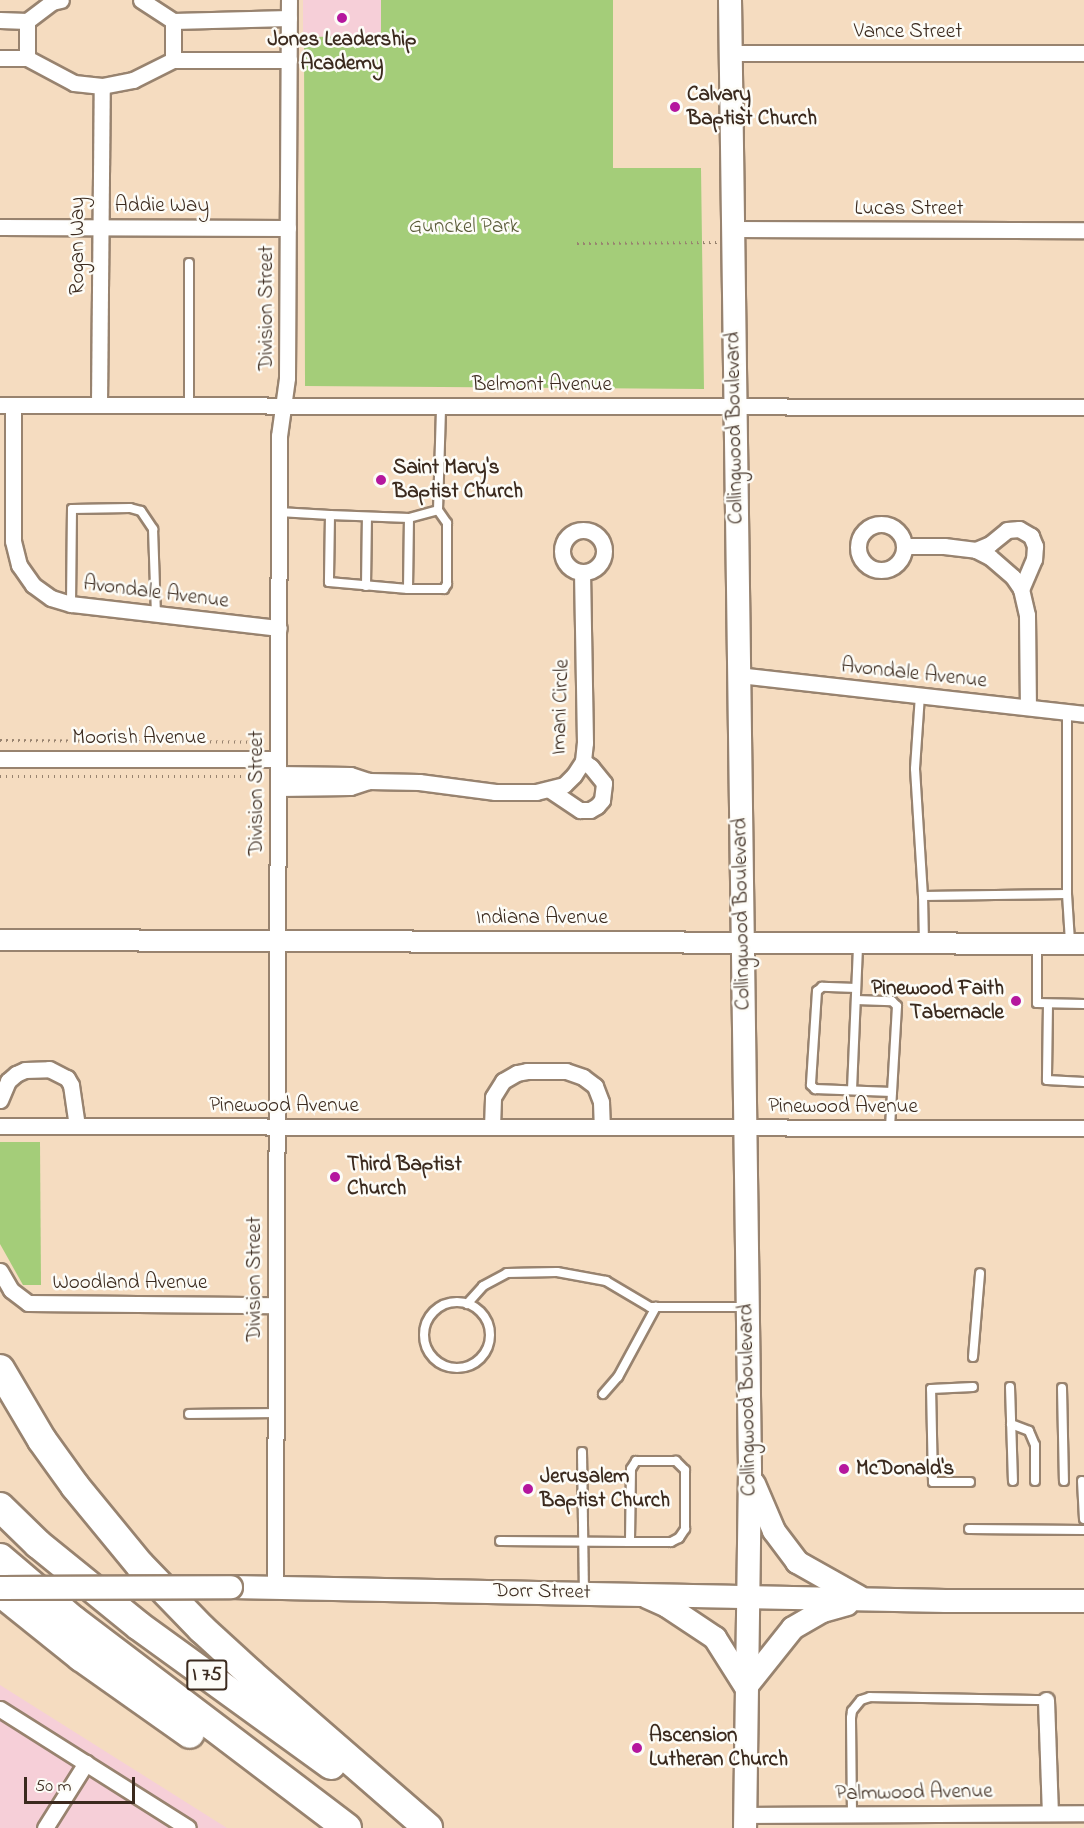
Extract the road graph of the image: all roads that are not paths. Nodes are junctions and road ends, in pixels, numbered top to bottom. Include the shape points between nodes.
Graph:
1 (61, 0) edge
2 (141, 0) edge
3 (289, 0) edge
4 (730, 0) edge
5 (289, 18) junction
6 (0, 20) edge
7 (27, 21) junction
8 (173, 21) junction
9 (731, 53) junction
10 (1084, 53) edge
11 (0, 58) edge
12 (27, 58) junction
13 (173, 60) junction
14 (289, 60) junction
15 (102, 86) junction
16 (0, 227) edge
17 (99, 227) junction
18 (288, 228) junction
19 (1084, 230) edge
20 (733, 236) junction
21 (189, 263) dead end
22 (7, 405) edge
23 (99, 405) junction
24 (189, 406) junction
25 (283, 406) junction
26 (441, 406) junction
27 (735, 406) junction
28 (1084, 407) edge
29 (438, 510) junction
30 (279, 512) junction
31 (330, 515) junction
32 (367, 517) junction
33 (409, 518) junction
34 (904, 546) dead end
35 (976, 550) junction
36 (582, 572) dead end
37 (366, 586) junction
38 (408, 589) junction
39 (1021, 589) junction
40 (70, 604) junction
41 (156, 614) junction
42 (279, 628) junction
43 (738, 675) junction
44 (920, 695) junction
45 (1028, 707) junction
46 (1067, 712) junction
47 (1084, 714) edge
48 (0, 759) edge
49 (583, 761) junction
50 (278, 774) junction
51 (550, 790) junction
52 (1067, 894) junction
53 (923, 896) junction
54 (0, 940) edge
55 (277, 942) junction
56 (743, 943) junction
57 (858, 943) junction
58 (924, 943) junction
59 (1037, 944) junction
60 (1077, 944) edge
61 (856, 988) junction
62 (856, 1000) junction
63 (1048, 1004) junction
64 (1084, 1004) edge
65 (1084, 1082) edge
66 (852, 1090) junction
67 (892, 1092) junction
68 (0, 1100) edge
69 (77, 1125) junction
70 (0, 1126) edge
71 (277, 1127) junction
72 (492, 1127) junction
73 (602, 1128) junction
74 (744, 1128) junction
75 (890, 1128) junction
76 (1084, 1128) edge
77 (0, 1271) edge
78 (980, 1273) dead end
79 (467, 1304) junction
80 (275, 1305) junction
81 (656, 1307) junction
82 (747, 1307) junction
83 (974, 1357) dead end
84 (0, 1369) edge
85 (973, 1387) dead end
86 (1010, 1387) dead end
87 (1062, 1388) dead end
88 (603, 1394) dead end
89 (275, 1413) junction
90 (189, 1414) dead end
91 (1011, 1424) junction
92 (582, 1452) dead end
93 (750, 1472) junction
94 (1064, 1480) dead end
95 (1082, 1480) dead end
96 (1013, 1481) dead end
97 (1035, 1481) dead end
98 (970, 1482) dead end
99 (0, 1507) edge
100 (1084, 1519) edge
101 (969, 1529) dead end
102 (1084, 1530) edge
103 (500, 1541) dead end
104 (582, 1542) junction
105 (630, 1542) junction
106 (0, 1558) edge
107 (275, 1587) junction
108 (0, 1590) edge
109 (584, 1592) junction
110 (640, 1594) junction
111 (748, 1597) junction
112 (863, 1600) junction
113 (1084, 1601) edge
114 (746, 1687) junction
115 (1046, 1700) joint
116 (0, 1709) edge
117 (86, 1763) junction
118 (1084, 1812) edge
119 (1050, 1813) junction
120 (852, 1815) junction
121 (745, 1822) edge
122 (45, 1828) edge
123 (188, 1828) edge
124 (336, 1828) edge
125 (347, 1828) edge
126 (427, 1828) edge

1 - 7 street via 52,2
2 - 8 street
3 - 5 street, Division Street
4 - 9 main road, Collingwood Boulevard
5 - 8 street
5 - 14 street, Division Street
6 - 7 street
7 - 12 street
8 - 13 street
9 - 10 street, Vance Street
9 - 20 main road, Collingwood Boulevard
11 - 12 street
12 - 15 street via 74,83
13 - 14 street
13 - 15 street via 133,80
14 - 18 street, Division Street
15 - 17 street, Rogan Way
16 - 17 street, Addie Way
17 - 18 street, Addie Way
17 - 23 street, Rogan Way
18 - 25 street, Division Street via 287,378
19 - 20 street, Lucas Street
20 - 27 main road, Collingwood Boulevard
21 - 24 lane
22 - 23 street, Belmont Avenue
22 - 40 street, Avondale Avenue via 13,541 19,565 33,585 51,598
23 - 24 street, Belmont Avenue
24 - 25 street, Belmont Avenue
25 - 26 street, Belmont Avenue
25 - 30 street, Division Street
26 - 27 street, Belmont Avenue
26 - 29 lane
27 - 28 street, Belmont Avenue
27 - 43 main road, Collingwood Boulevard
29 - 33 lane
29 - 38 lane via 447,523 447,584 438,591
30 - 31 lane
30 - 42 street, Division Street
31 - 32 lane
31 - 37 lane via 329,582
32 - 33 lane
32 - 37 lane
33 - 38 lane
34 - 35 street
35 - 39 street via 1003,567
35 - 39 street via 1007,530 1019,529 1031,536 1034,559
36 - 49 street, Imani Circle
37 - 38 lane
39 - 45 street via 1028,629
40 - 41 street, Avondale Avenue
40 - 41 lane via 72,509 130,508 141,511 153,529
41 - 42 street, Avondale Avenue
42 - 50 street, Division Street
43 - 44 street, Avondale Avenue
43 - 56 main road, Collingwood Boulevard
44 - 45 street, Avondale Avenue
44 - 53 lane via 915,769
45 - 46 street, Avondale Avenue
46 - 47 street, Avondale Avenue
46 - 52 lane
48 - 50 street, Moorish Avenue
49 - 51 street, Imani Circle via 564,785
49 - 51 street via 604,783 602,800 597,806 580,810
50 - 51 street, Imani Circle via 350,787 369,781 419,782 495,792
50 - 55 street, Division Street
52 - 53 lane
52 - 60 lane
53 - 58 lane
54 - 55 street, Indiana Avenue
55 - 56 street, Indiana Avenue
55 - 71 street, Division Street
56 - 57 street, Indiana Avenue
56 - 74 main road, Collingwood Boulevard
57 - 58 street, Indiana Avenue
57 - 61 lane
58 - 59 street, Indiana Avenue
59 - 60 street, Indiana Avenue
59 - 63 lane via 1036,1001
61 - 62 lane
61 - 66 lane via 822,987 817,991 811,1084 815,1089
62 - 66 lane
62 - 67 lane via 896,1002
63 - 64 lane
63 - 65 lane via 1047,1080
66 - 67 lane
67 - 75 lane
68 - 69 street via 8,1081 16,1074 49,1069 67,1078
69 - 70 street, Pinewood Avenue
69 - 71 street, Pinewood Avenue
71 - 72 street, Pinewood Avenue
71 - 80 street, Division Street
72 - 73 street, Pinewood Avenue
72 - 73 street via 493,1097 503,1081 527,1071 566,1071 595,1086 601,1102
73 - 74 street, Pinewood Avenue
74 - 75 street, Pinewood Avenue
74 - 82 main road, Collingwood Boulevard
75 - 76 street, Pinewood Avenue
77 - 80 street, Woodland Avenue via 11,1290 28,1303
78 - 83 lane
79 - 79 lane via 444,1304 434,1310 423,1330 428,1352 445,1367 456,1369 476,1363 488,1346 490,1336 484,1316
79 - 81 lane via 483,1286 507,1273 557,1272 606,1281
80 - 89 street, Division Street
81 - 82 lane
81 - 88 lane via 618,1377
82 - 93 main road, Collingwood Boulevard
84 - 126 highway via 68,1477 140,1565 250,1673
85 - 98 lane via 931,1389 933,1482
86 - 91 lane
87 - 94 lane
89 - 90 lane
89 - 107 street, Division Street
91 - 96 lane
91 - 97 lane via 1029,1431 1035,1445
92 - 104 lane
93 - 111 main road, Collingwood Boulevard
93 - 112 main road via 782,1546 797,1562
95 - 100 lane
99 - 126 highway, I 75 via 38,1544 139,1626 325,1761
101 - 102 lane
103 - 104 lane
104 - 105 lane
104 - 109 lane
105 - 105 lane via 671,1542 685,1529 685,1470 676,1461 636,1461 631,1469
106 - 125 highway, I 75 via 90,1634
107 - 108 main road, Dorr Street, bridge
107 - 109 main road, Dorr Street
108 - 124 highway via 81,1657 200,1741
109 - 110 main road, Dorr Street
110 - 111 main road, Dorr Street
110 - 114 main road via 667,1605 715,1638
111 - 112 main road, Dorr Street
111 - 114 main road, Collingwood Boulevard
112 - 113 main road, Dorr Street
112 - 114 main road via 823,1611 793,1628
114 - 121 main road, Collingwood Boulevard
115 - 119 street
115 - 120 lane via 861,1700 852,1710 851,1718
116 - 117 street
117 - 122 street
117 - 123 street
118 - 119 street, Palmwood Avenue
119 - 120 street, Palmwood Avenue
120 - 121 street, Palmwood Avenue

